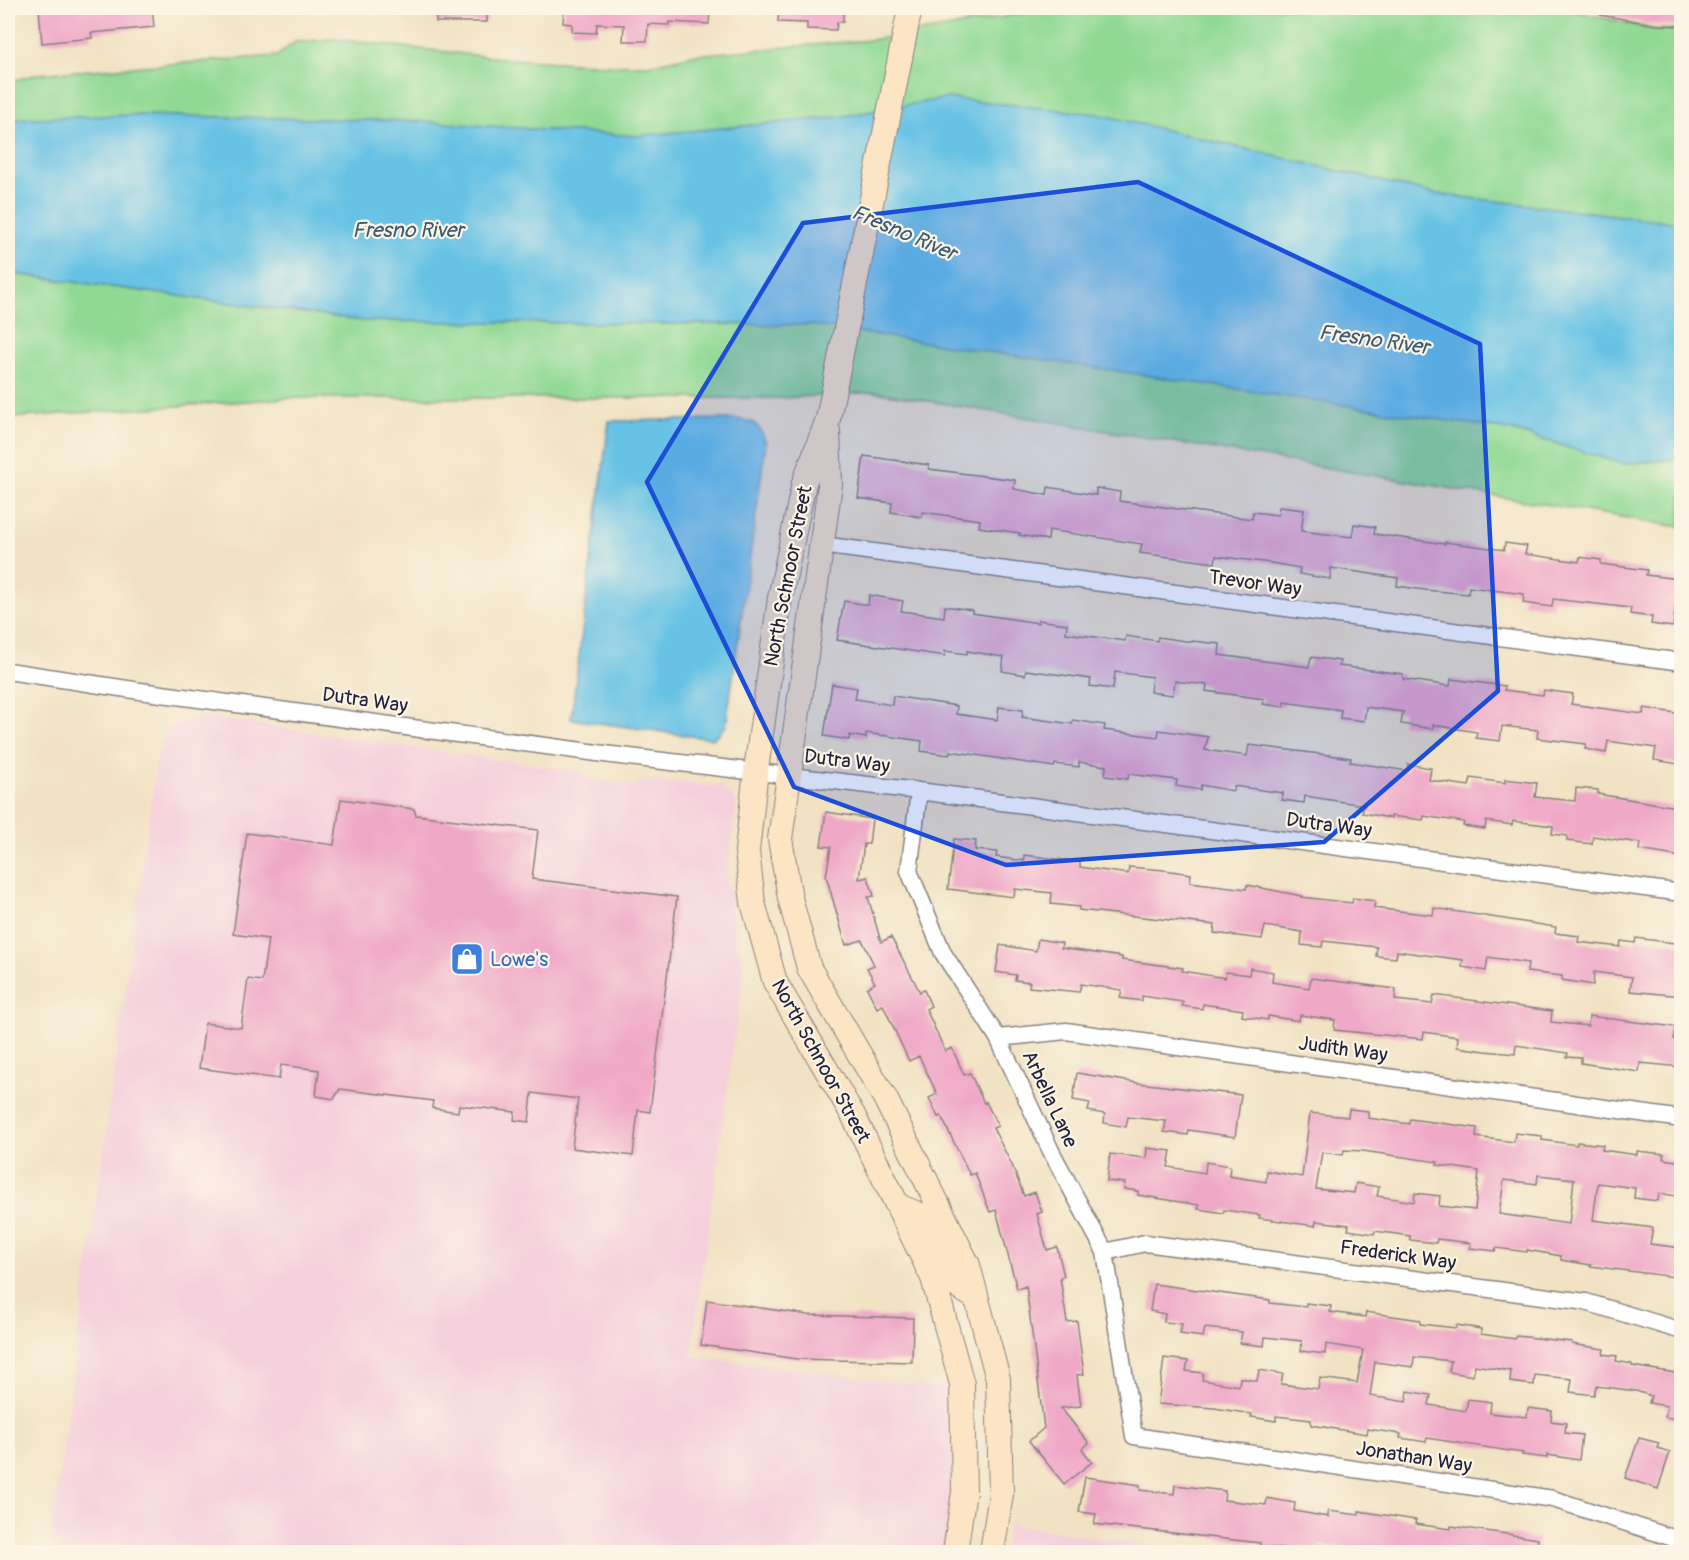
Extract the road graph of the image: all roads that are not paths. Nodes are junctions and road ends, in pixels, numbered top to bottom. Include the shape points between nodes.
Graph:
1 (910, 8) edge
2 (828, 420) junction
3 (822, 545) junction
4 (1682, 662) edge
5 (8, 671) edge
6 (756, 770) junction
7 (789, 775) junction
8 (919, 791) junction
9 (1682, 893) edge
10 (998, 1038) junction
11 (1682, 1119) edge
12 (898, 1206) junction
13 (1105, 1252) junction
14 (977, 1299) junction
15 (1682, 1331) edge
16 (1134, 1436) joint
17 (1682, 1541) edge
18 (955, 1552) edge
19 (992, 1552) edge

1 - 2 street, North Schnoor Street
2 - 3 street, North Schnoor Street via 830,485
2 - 6 street, North Schnoor Street via 804,483 794,529 780,598
3 - 4 street, Trevor Way
3 - 7 street, North Schnoor Street
5 - 6 street, Dutra Way via 601,753
6 - 7 street, Dutra Way
6 - 12 street, North Schnoor Street via 747,851 753,903 775,982 853,1115
7 - 8 street, Dutra Way
7 - 14 street, North Schnoor Street via 780,839 789,898 809,968 885,1098 968,1265
8 - 9 street, Dutra Way
8 - 10 street, Arbella Lane via 909,871 943,953
10 - 11 street, Judith Way via 1066,1031
10 - 13 street, Arbella Lane via 1051,1152
12 - 14 street via 928,1218 956,1285
12 - 18 street, North Schnoor Street via 933,1278 962,1384 964,1492
13 - 15 street, Frederick Way via 1145,1243 1586,1302
13 - 16 street, Arbella Lane
14 - 19 street, North Schnoor Street via 998,1379 1001,1494
16 - 17 street, Jonathan Way via 1553,1499

